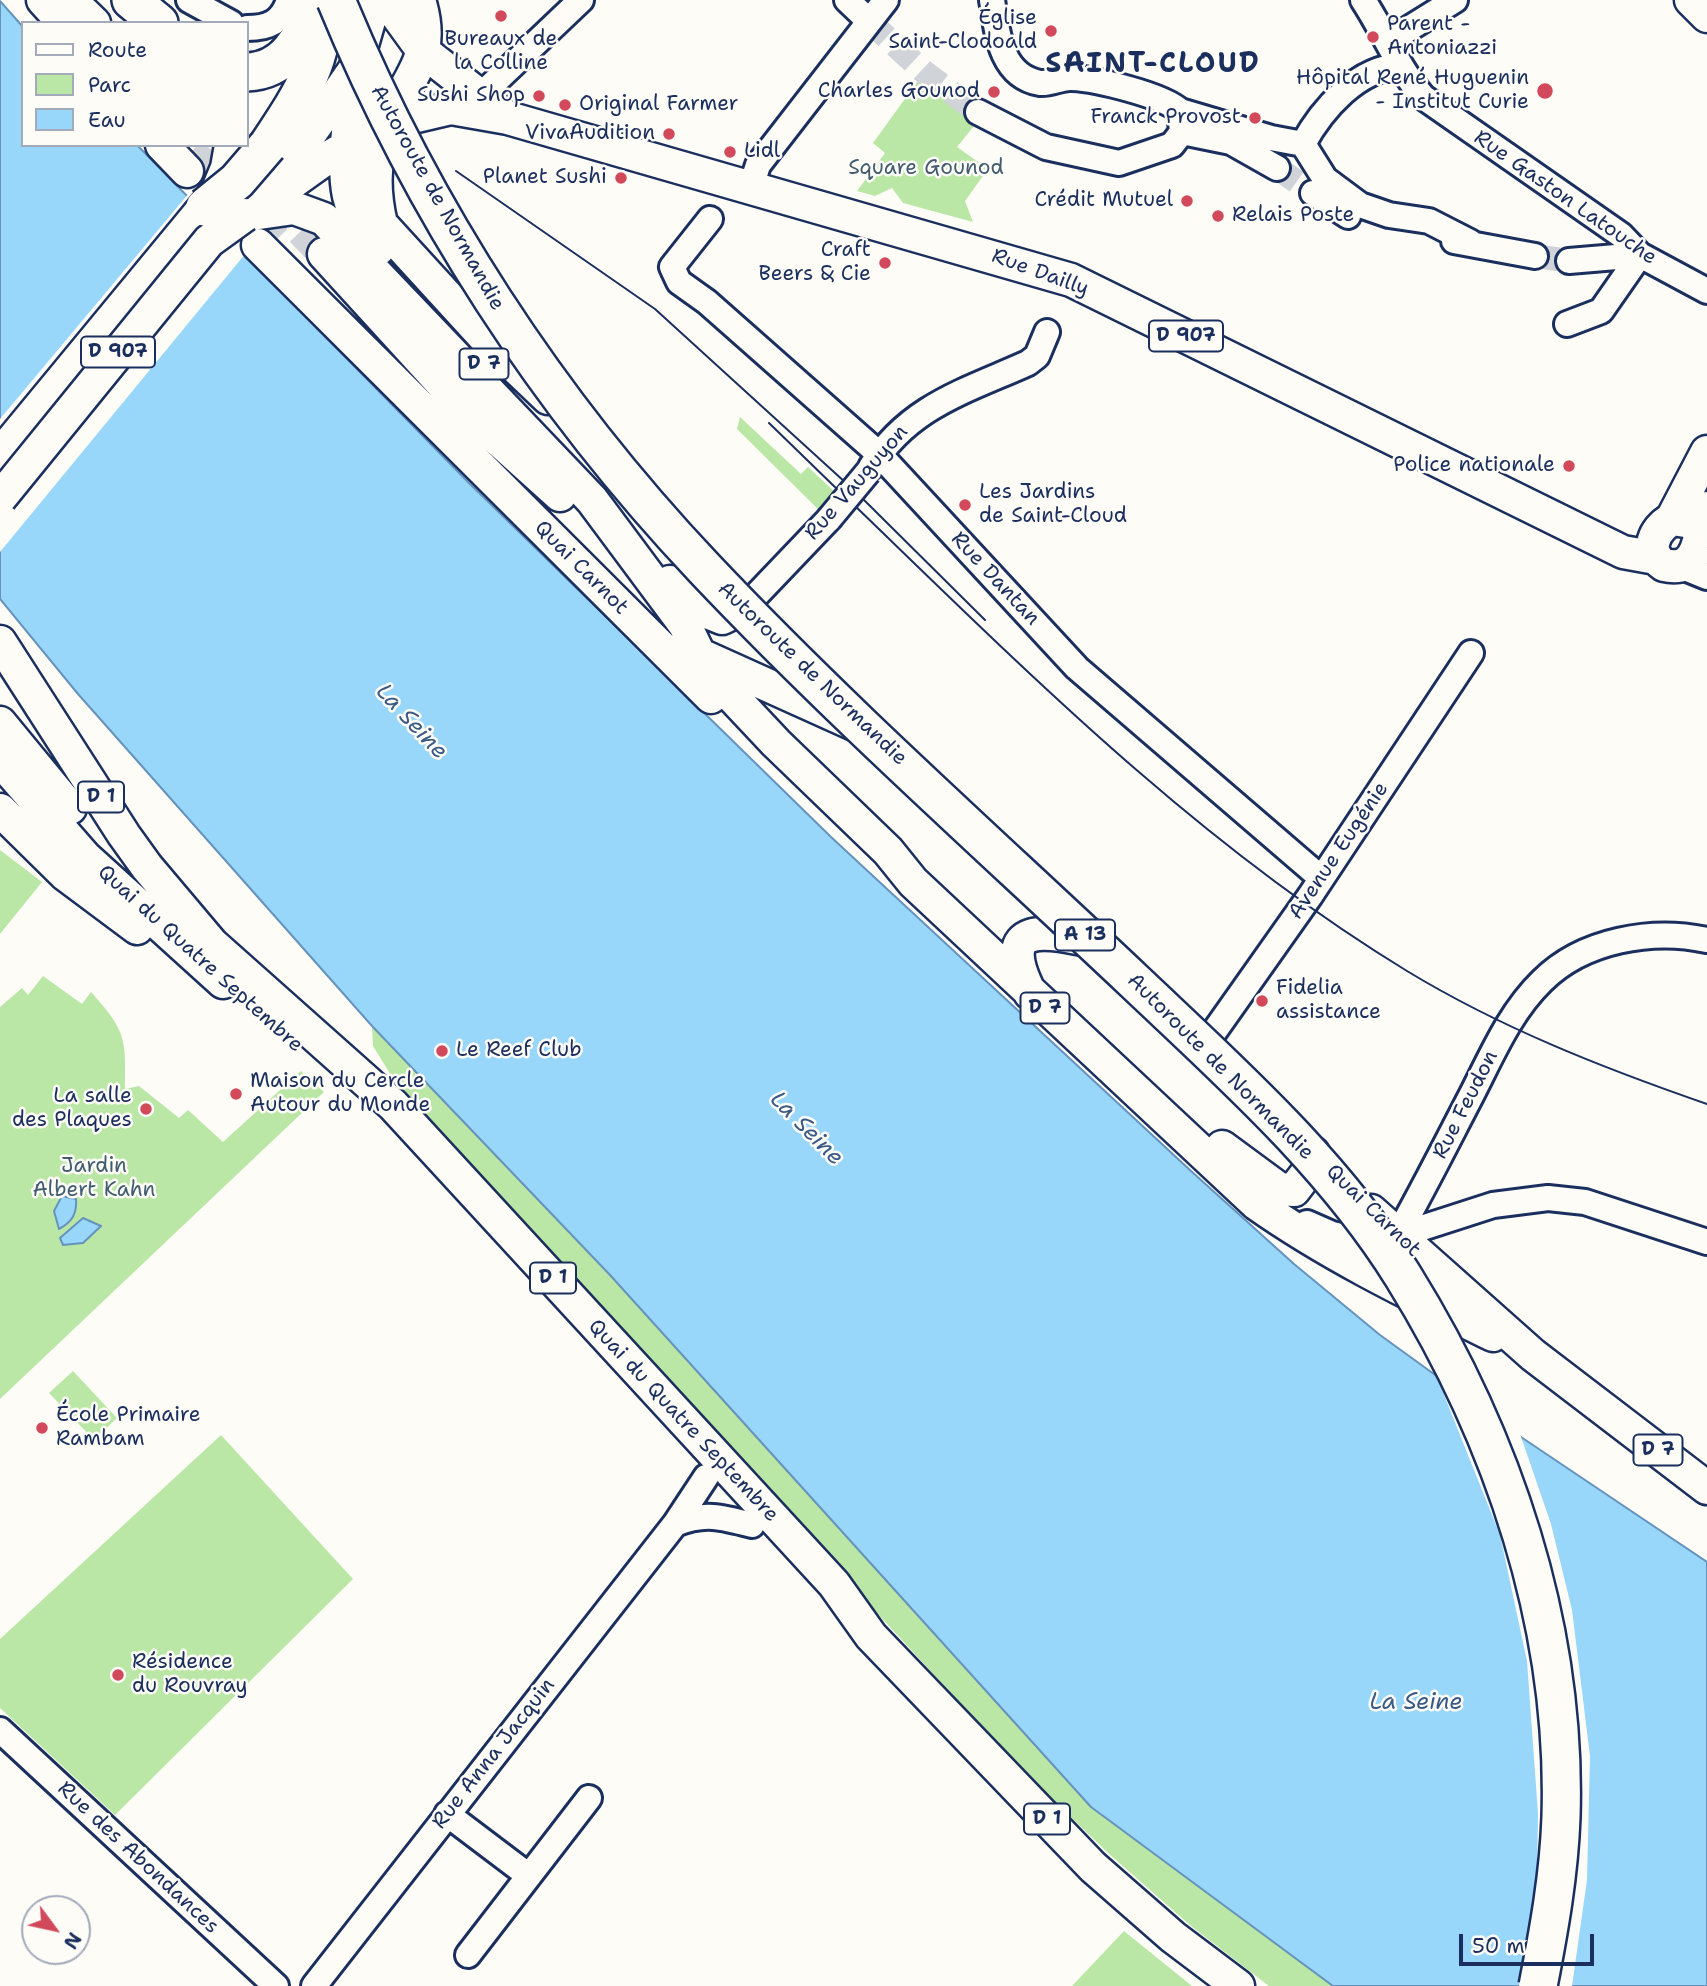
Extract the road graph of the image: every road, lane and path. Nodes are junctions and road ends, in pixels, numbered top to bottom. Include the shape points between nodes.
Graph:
1 (23, 0) edge
2 (43, 0) edge
3 (70, 0) edge
4 (109, 0) edge
5 (131, 0) edge
6 (190, 0) edge
7 (289, 0) edge
8 (311, 0) edge
9 (323, 0) edge
10 (336, 0) edge
11 (356, 0) edge
12 (375, 0) edge
13 (386, 0) edge
14 (419, 0) edge
15 (581, 0) edge
16 (847, 0) edge
17 (886, 0) edge
18 (992, 0) edge
19 (1363, 0) edge
20 (1455, 0) edge
21 (1691, 0) edge
22 (1707, 16) edge
23 (230, 18) edge
24 (39, 21) edge
25 (62, 21) edge
26 (92, 21) edge
27 (131, 21) edge
28 (157, 21) edge
29 (869, 21) junction
30 (1389, 41) junction
31 (423, 51) junction
32 (1400, 66) junction
33 (355, 69) junction
34 (248, 72) edge
35 (480, 96) junction
36 (978, 112) tunnel mouth
37 (508, 118) junction
38 (1181, 121) junction
39 (387, 123) junction
40 (1303, 144) junction
41 (348, 145) junction
42 (231, 147) edge
43 (1277, 168) tunnel mouth
44 (751, 187) junction
45 (1313, 193) tunnel mouth
46 (205, 207) junction
47 (245, 215) junction
48 (710, 219) dead end
49 (1470, 242) junction
50 (324, 254) tunnel mouth
51 (1535, 256) tunnel mouth
52 (1640, 256) junction
53 (1569, 261) tunnel mouth
54 (1707, 291) edge
55 (1567, 324) dead end
56 (1047, 332) dead end
57 (1707, 452) edge
58 (0, 455) edge
59 (874, 463) junction
60 (0, 498) edge
61 (618, 531) junction
62 (1687, 543) edge
63 (679, 546) junction
64 (745, 607) junction
65 (685, 625) junction
66 (0, 642) edge
67 (1471, 653) dead end
68 (699, 654) junction
69 (0, 723) edge
70 (886, 739) junction
71 (0, 760) edge
72 (0, 810) edge
73 (1321, 878) junction
74 (913, 882) junction
75 (1707, 940) edge
76 (1098, 943) junction
77 (210, 957) junction
78 (1031, 995) junction
79 (1204, 1045) junction
80 (1178, 1133) junction
81 (1313, 1153) junction
82 (1237, 1184) junction
83 (1397, 1236) junction
84 (1707, 1242) edge
85 (1533, 1355) junction
86 (706, 1477) junction
87 (1707, 1488) edge
88 (674, 1524) junction
89 (752, 1525) junction
90 (870, 1636) junction
91 (0, 1730) edge
92 (589, 1798) dead end
93 (447, 1814) junction
94 (529, 1876) junction
95 (468, 1955) dead end
96 (276, 1986) edge
97 (314, 1986) edge
98 (1238, 1986) edge
99 (1538, 1986) edge
100 (1559, 1986) edge

1 - 24 main road
2 - 25 main road
3 - 26 main road
4 - 27 main road
5 - 28 highway
6 - 23 street
7 - 23 street via 285,13 272,25
8 - 34 highway via 308,21 284,59
9 - 46 highway, bridge via 316,61 299,100 237,181
10 - 99 highway, Autoroute de Normandie / A 13, bridge via 395,129 462,252 530,358 622,476 763,630 1279,1121 1350,1204 1402,1275 1451,1360 1493,1450 1510,1495 1542,1616 1556,1713 1561,1816
11 - 100 highway, Autoroute de Normandie / A 13 via 418,132 479,243 514,300 637,464 786,626 1293,1108 1366,1192 1418,1265 1468,1351 1511,1443 1532,1502 1560,1612 1575,1711 1580,1817
12 - 33 main road
13 - 31 main road
14 - 31 main road, D 907 via 426,24
15 - 35 street
16 - 29 street
17 - 29 street
18 - 38 street via 1004,55 1030,79 1044,83 1072,78 1150,94
19 - 30 street, Rue Gaston Latouche
20 - 30 street
21 - 22 main road
29 - 44 street via 758,164
30 - 32 street, Rue Gaston Latouche
31 - 35 main road, D 907
31 - 39 main road, D 907 via 416,74
32 - 40 street via 1385,67 1338,97 1319,116
32 - 52 street, Rue Gaston Latouche via 1423,97 1621,235
33 - 41 main road, D 7
33 - 47 main road
35 - 37 main road, D 907
36 - 38 street via 1046,147 1119,163 1172,145
37 - 39 main road, Rue Dailly / D 907 via 444,109
37 - 44 main road, Rue Dailly / D 907
38 - 40 street
38 - 43 street
39 - 41 main road, D 907
39 - 63 main road, Quai Carnot / D 7 via 375,168 380,224 488,341 563,411
40 - 49 street via 1325,179 1360,205 1429,221
41 - 47 main road, D 907
41 - 63 main road, Quai Carnot / D 7 via 350,199 379,252 601,485 649,531
42 - 46 main road, D 907 via 217,192
44 - 62 main road, Rue Dailly / D 907 via 1071,280 1623,552
45 - 49 street via 1366,226
46 - 58 main road, D 907
47 - 60 main road, D 907, bridge via 209,241
47 - 61 main road, Quai Carnot / D 7 via 295,208 324,219
48 - 59 street, Rue Dantan via 672,267 679,282 707,302
49 - 51 street
50 - 65 main road, Quai Carnot / D 7 via 469,413 609,541
52 - 53 street
52 - 54 street, Rue Gaston Latouche
52 - 55 street via 1601,311
56 - 59 street, Rue Vauguyon via 1037,356 1028,363 921,411
57 - 62 main road, Rue Dailly / D 907
59 - 64 street, Rue Vauguyon, bridge via 829,519
59 - 73 street, Rue Dantan via 1077,668
61 - 64 main road via 697,608 722,618
61 - 65 main road, Quai Carnot / D 7
63 - 64 main road, Quai Carnot / D 7
64 - 70 main road, Quai Carnot / D 7
65 - 68 main road, Quai Carnot / D 7
66 - 77 main road, Quai du Quatre Septembre / D 1 via 139,857
67 - 73 street, Avenue Eugénie
68 - 70 main road, Quai Carnot / D 7
68 - 74 main road, Quai Carnot / D 7 via 767,733 888,850
68 - 74 main road, Quai Carnot / D 7 via 654,617 589,547 267,242 798,782 877,857
69 - 77 main road via 51,787
70 - 76 main road, Quai Carnot / D 7
71 - 77 main road, Quai du Quatre Septembre / D 1 via 85,856
72 - 77 main road via 66,875 146,935
73 - 79 street, Avenue Eugénie
74 - 78 main road, Quai Carnot / D 7
75 - 83 street, Rue Feudon via 1624,939 1581,954 1542,979 1507,1025
76 - 78 main road via 1050,932 1030,933 1022,941 1018,961
76 - 79 main road, Quai Carnot / D 7
77 - 86 main road, Quai du Quatre Septembre / D 1 via 378,1117
77 - 90 main road, Quai du Quatre Septembre / D 1 via 393,1105 834,1584
78 - 80 main road, Quai Carnot / D 7
79 - 81 main road, Quai Carnot / D 7
80 - 81 main road via 1212,1141 1279,1189 1294,1190 1301,1183
80 - 82 main road, Quai Carnot / D 7
81 - 83 main road, Quai Carnot / D 7
82 - 83 street via 1263,1193 1332,1234 1357,1240
82 - 85 main road, Quai Carnot / D 7 via 1257,1205 1294,1230 1380,1280
83 - 84 street via 1493,1205 1548,1198 1585,1202
83 - 85 main road, Quai Carnot / D 7
85 - 87 main road, Quai Carnot / D 7
86 - 88 street, Rue Anna Jacquin
86 - 89 main road, Quai du Quatre Septembre / D 1
88 - 89 street via 714,1514
88 - 93 street, Rue Anna Jacquin
89 - 90 main road, Quai du Quatre Septembre / D 1 via 820,1596
90 - 98 main road, Quai du Quatre Septembre / D 1 via 1093,1867
91 - 96 street, Rue des Abondances
92 - 94 street
93 - 94 street
93 - 97 street, Rue Anna Jacquin
94 - 95 street

